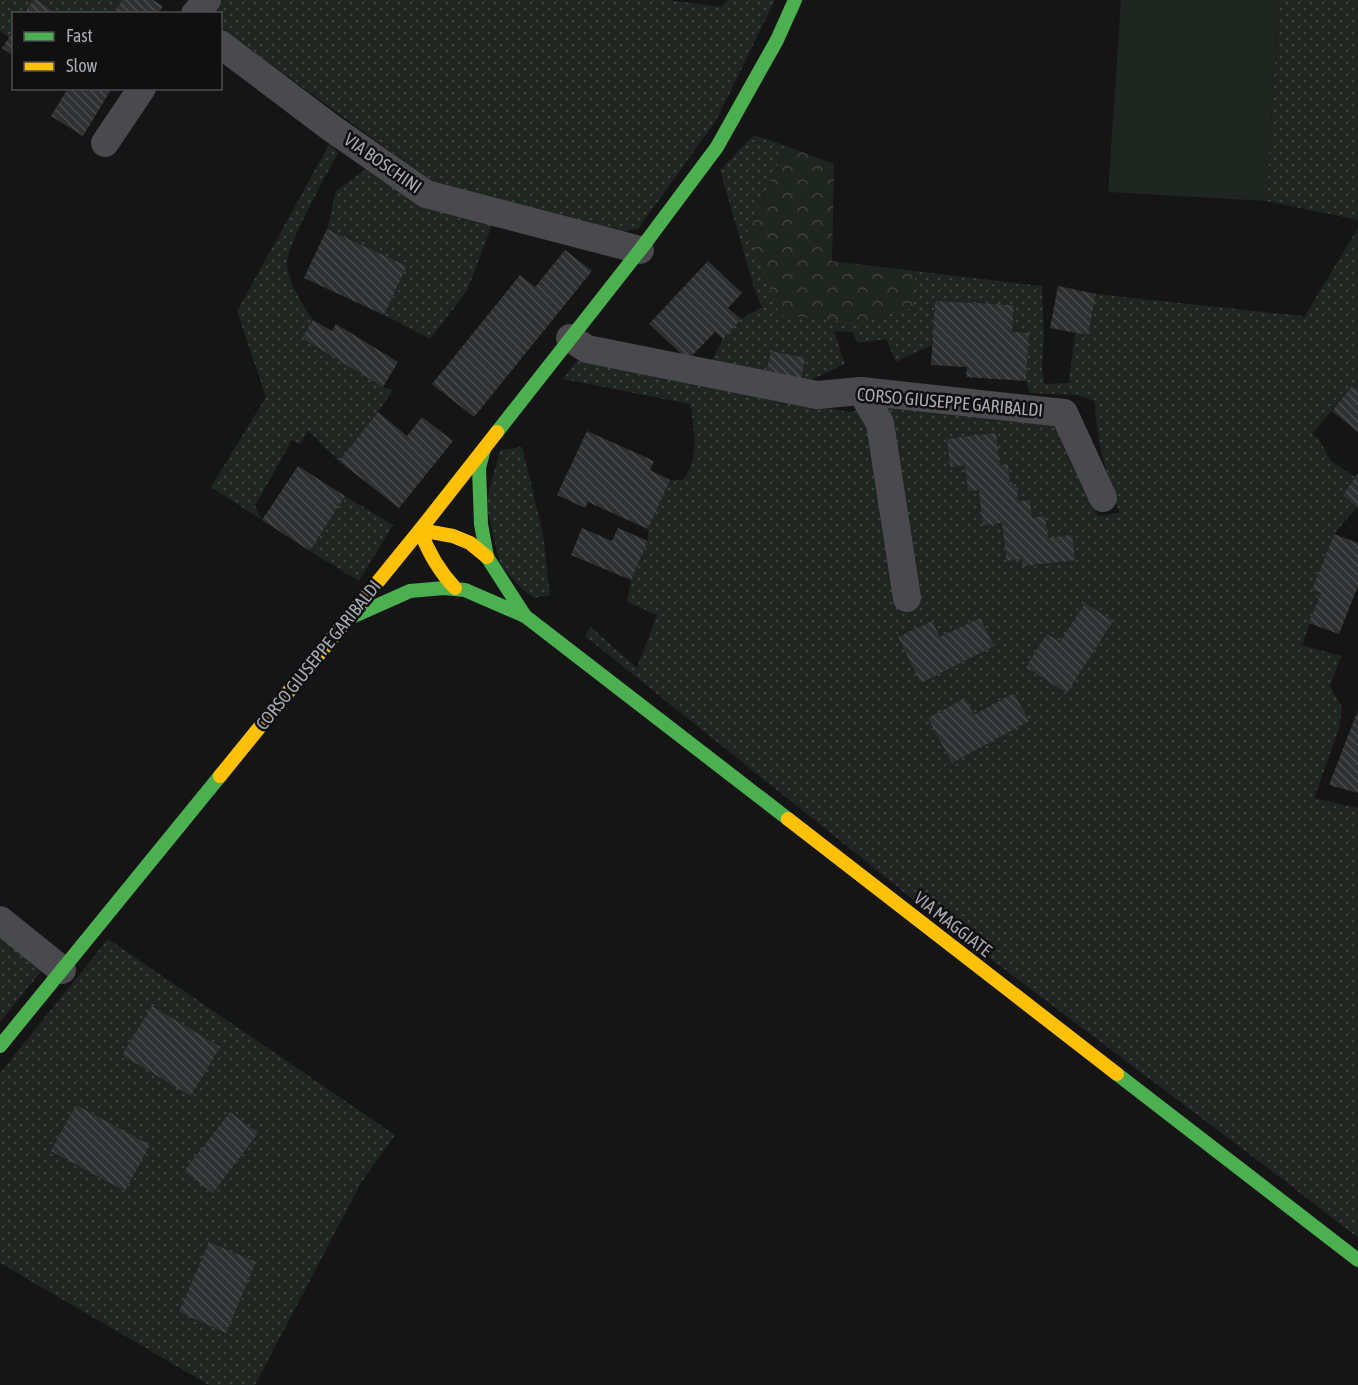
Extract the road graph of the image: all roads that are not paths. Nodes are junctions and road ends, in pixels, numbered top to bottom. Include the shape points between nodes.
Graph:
1 (207, 0) edge
2 (795, 0) edge
3 (197, 12) edge
4 (222, 45) edge
5 (141, 90) edge
6 (105, 143) dead end
7 (640, 250) junction
8 (570, 338) junction
9 (861, 391) junction
10 (484, 449) junction
11 (1103, 498) dead end
12 (420, 530) junction
13 (487, 557) junction
14 (455, 588) junction
15 (907, 598) dead end
16 (525, 616) junction
17 (347, 619) junction
18 (0, 920) edge
19 (62, 970) junction
20 (0, 1046) edge
21 (1358, 1260) edge

1 - 3 street
2 - 7 street, CORSO GIUSEPPE GARIBALDI via 717,147
4 - 7 street, VIA BOSCHINI via 426,194
5 - 6 street
7 - 8 street, CORSO GIUSEPPE GARIBALDI
8 - 9 street, CORSO GIUSEPPE GARIBALDI via 587,349 817,395
8 - 10 street, CORSO GIUSEPPE GARIBALDI
9 - 11 street, CORSO GIUSEPPE GARIBALDI via 1064,413
9 - 15 street via 880,423
10 - 12 street, CORSO GIUSEPPE GARIBALDI
10 - 13 street, VIA MAGGIATE via 479,468 481,524
12 - 13 street, VIA MAGGIATE via 453,536
12 - 14 street via 435,564
12 - 17 street, CORSO GIUSEPPE GARIBALDI
13 - 16 street, VIA MAGGIATE
14 - 16 street, VIA MAGGIATE
14 - 17 street, VIA MAGGIATE via 410,591
16 - 21 street, VIA MAGGIATE
17 - 19 street, CORSO GIUSEPPE GARIBALDI
18 - 19 street
19 - 20 street, CORSO GIUSEPPE GARIBALDI

